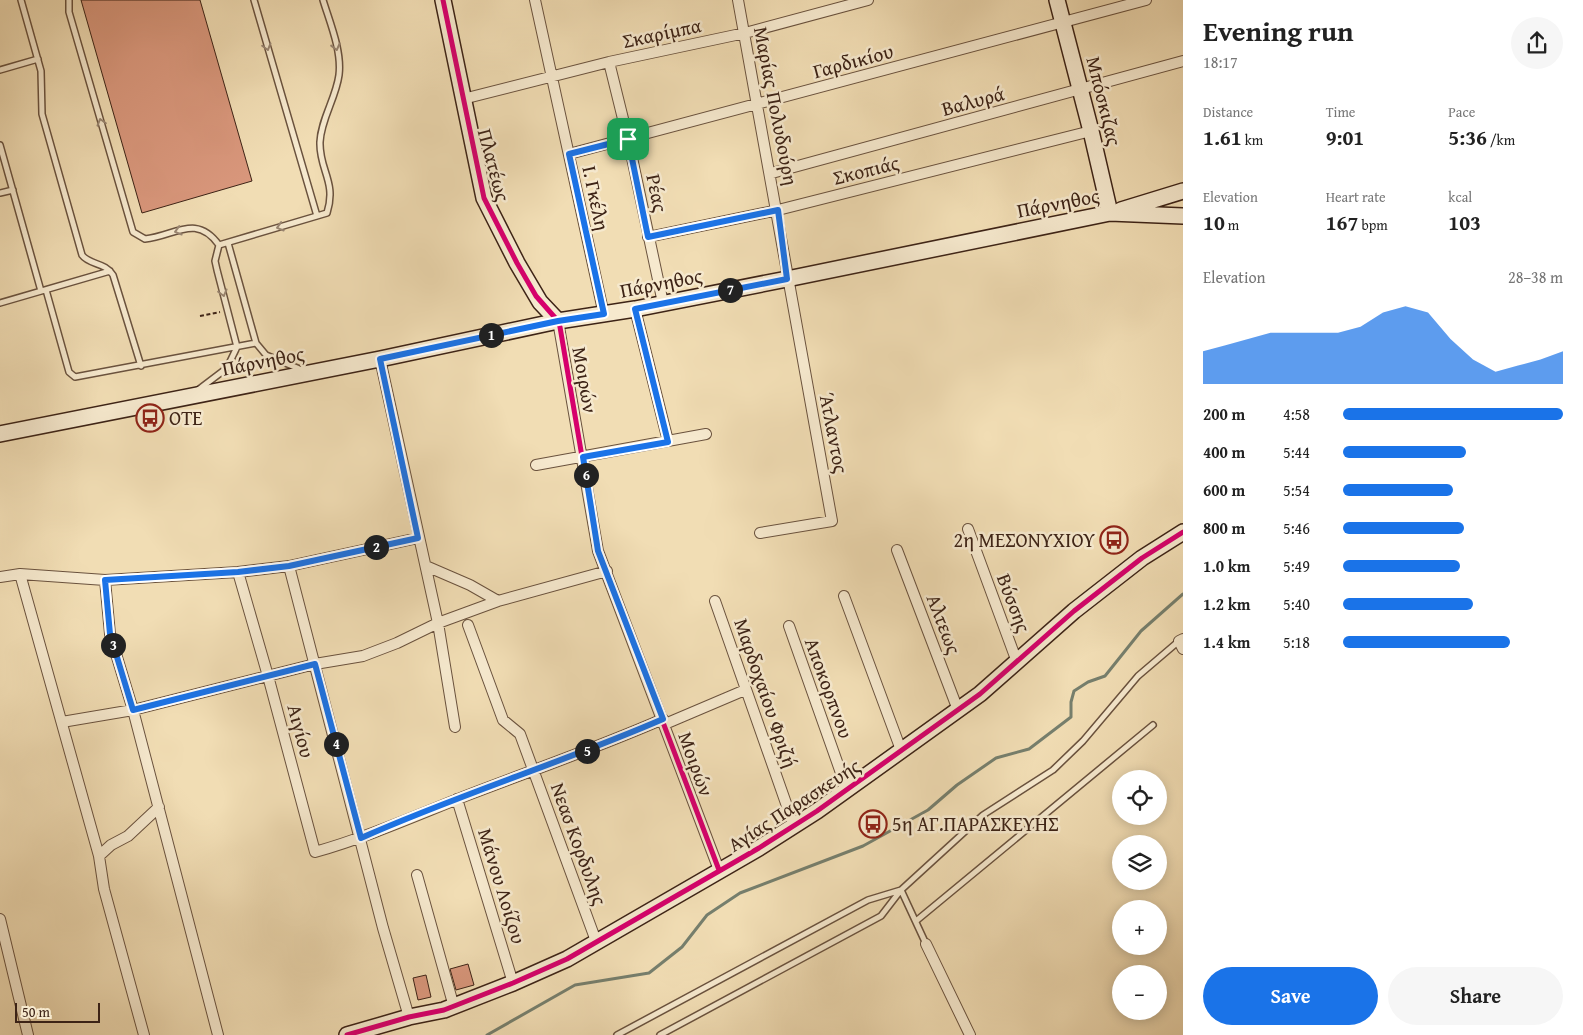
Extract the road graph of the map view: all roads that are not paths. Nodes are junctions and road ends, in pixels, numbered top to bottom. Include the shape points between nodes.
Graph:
1 (21, 0) edge
2 (69, 0) edge
3 (254, 0) edge
4 (323, 0) edge
5 (443, 0) edge
6 (535, 0) edge
7 (738, 0) edge
8 (868, 0) edge
9 (1057, 0) edge
10 (1146, 0) edge
11 (1063, 23) junction
12 (745, 33) junction
13 (38, 59) junction
14 (1183, 61) edge
15 (609, 62) junction
16 (0, 70) edge
17 (551, 76) junction
18 (1081, 91) junction
19 (463, 99) junction
20 (759, 104) junction
21 (1091, 131) junction
22 (628, 139) junction
23 (0, 145) edge
24 (569, 154) junction
25 (772, 173) junction
26 (13, 190) junction
27 (1183, 191) edge
28 (0, 193) edge
29 (778, 210) junction
30 (1110, 213) junction
31 (316, 216) junction
32 (1183, 216) edge
33 (648, 237) junction
34 (228, 243) junction
35 (219, 245) junction
36 (110, 271) junction
37 (787, 279) junction
38 (44, 291) junction
39 (0, 303) edge
40 (663, 303) junction
41 (635, 309) junction
42 (604, 314) junction
43 (558, 321) junction
44 (256, 343) junction
45 (237, 347) junction
46 (380, 359) junction
47 (141, 366) junction
48 (308, 372) junction
49 (189, 396) junction
50 (0, 434) edge
51 (706, 434) dead end
52 (668, 442) junction
53 (583, 457) junction
54 (536, 465) dead end
55 (968, 529) dead end
56 (1183, 532) edge
57 (760, 533) dead end
58 (418, 538) junction
59 (897, 550) dead end
60 (289, 566) junction
61 (426, 566) junction
62 (607, 571) junction
63 (238, 572) junction
64 (20, 574) junction
65 (0, 577) edge
66 (105, 580) junction
67 (844, 596) dead end
68 (498, 601) junction
69 (715, 601) dead end
70 (438, 623) junction
71 (468, 625) dead end
72 (789, 626) dead end
73 (1182, 643) edge
74 (1017, 662) junction
75 (315, 664) junction
76 (268, 676) junction
77 (745, 690) junction
78 (133, 710) junction
79 (958, 710) junction
80 (664, 721) junction
81 (62, 722) junction
82 (1153, 725) dead end
83 (455, 726) dead end
84 (901, 750) junction
85 (533, 770) junction
86 (847, 790) junction
87 (457, 799) junction
88 (158, 807) junction
89 (794, 826) junction
90 (361, 838) junction
91 (99, 856) junction
92 (719, 870) junction
93 (417, 874) dead end
94 (901, 890) junction
95 (0, 919) edge
96 (916, 922) junction
97 (596, 941) junction
98 (926, 944) joint
99 (513, 983) junction
100 (454, 1006) junction
101 (410, 1017) junction
102 (28, 1035) edge
103 (144, 1035) edge
104 (218, 1035) edge
105 (347, 1035) edge
106 (617, 1035) edge
107 (660, 1035) edge
108 (970, 1035) edge

1 - 13 lane
35 -> 2 lane via 208,232 193,228 145,239 133,232 69,12
3 -> 31 lane
4 -> 31 lane via 340,66 320,142 332,196 327,213
5 - 19 street, Πλατέως
6 - 17 street, Ι. Γκέλη
7 - 12 street, Μαρίας Πολυδούρη
8 - 12 street, Σκαρίμπα
9 - 11 street, Μπόσκιζας
10 - 11 street, Γαρδικίου
11 - 18 street, Μπόσκιζας
11 - 20 street, Γαρδικίου
12 - 15 street, Σκαρίμπα
12 - 20 street, Μαρίας Πολυδούρη
13 - 16 lane
13 - 36 lane via 42,77 42,114 82,254 87,260
14 - 18 street, Βαλυρά
15 - 17 street, Σκαρίμπα
15 - 22 street, Ρέας
17 - 19 street, Σκαρίμπα
17 - 24 street, Ι. Γκέλη
18 - 21 street, Μπόσκιζας
18 - 25 street, Βαλυρά
19 - 43 street, Πλατέως via 480,183 489,209 536,296
20 - 22 street, Γαρδικίου
20 - 25 street, Μαρίας Πολυδούρη
21 - 29 street, Σκοπιάς
21 - 30 street, Μπόσκιζας
22 - 24 street, Γαρδικίου
22 - 33 street, Ρέας
23 - 26 lane
24 - 42 street, Ι. Γκέλη
25 - 29 street, Μαρίας Πολυδούρη
26 - 28 lane
26 - 38 lane
27 - 30 street
29 - 33 street, Σκοπιάς
29 - 37 street, Μαρίας Πολυδούρη
30 - 32 street, Πάρνηθος
30 - 37 street, Πάρνηθος
31 -> 34 lane
33 - 40 street, Ρέας
34 - 35 lane
34 - 44 lane
35 -> 45 lane via 215,261
36 - 38 lane
36 - 47 lane
37 - 40 street, Πάρνηθος
37 - 57 street, Άτλαντος via 832,521
38 - 39 lane
38 - 47 lane via 71,375 80,378
40 - 41 street, Πάρνηθος
41 - 42 street, Πάρνηθος
41 - 52 street
42 - 43 street, Πάρνηθος
43 - 46 street, Πάρνηθος
43 - 53 street, Μοιρών
44 - 45 lane
44 - 48 lane via 274,359
45 - 47 lane
45 - 49 lane via 227,368
46 - 48 street, Πάρνηθος
46 - 58 street
48 - 49 street, Πάρνηθος
49 - 50 street, Πάρνηθος
51 - 52 street
52 - 53 street
53 - 54 street
53 - 62 street, Μοιρών via 598,551
55 - 74 street, Βύσσης
56 - 74 street, Αγίας Παρασκευής via 1107,585
58 - 60 street
58 - 61 street
59 - 79 street, Αλτεως
60 - 63 street
60 - 75 street, Αιγίου
61 - 68 street
61 - 70 street
62 - 68 street
62 - 80 street, Μοιρών
63 - 66 street
63 - 76 street, Αιγίου
64 - 65 street
64 - 66 street
64 - 81 street
66 - 78 street via 110,634
67 - 84 street
68 - 70 street
69 - 77 street, Μαρδοχαίου Φριζή
70 - 75 street via 363,656
70 - 83 street
71 - 85 street, Νεασ Κορδυλης via 503,720 520,734
72 - 86 street, Αποκορπνου
73 - 94 lane via 1163,653 1138,676 1083,741 1053,770 983,815
74 - 79 street, Αγίας Παρασκευής
75 - 76 street
75 - 90 street, Αιγίου
76 - 78 street
76 - 90 street, Αιγίου via 316,852
77 - 80 street
77 - 89 street, Μαρδοχαίου Φριζή
78 - 81 street
78 - 88 street
79 - 84 street, Αγίας Παρασκευής
80 - 85 street
80 - 92 street, Μοιρών
81 - 91 street
82 - 96 lane
84 - 86 street, Αγίας Παρασκευής
85 - 87 street
85 - 97 street, Νεασ Κορδυλης
86 - 89 street, Αγίας Παρασκευής
87 - 90 street
87 - 99 street, Μάνου Λοίζου
88 - 91 street via 128,836 111,844
88 - 104 street
89 - 92 street, Αγίας Παρασκευής
90 - 101 street, Αιγίου via 383,928
91 - 103 street via 104,889
92 - 97 street, Αγίας Παρασκευής
93 - 100 street
94 - 96 lane
94 - 106 lane via 868,900
94 - 107 lane via 882,916
95 - 102 street
96 - 98 lane
97 - 99 street, Αγίας Παρασκευής
98 - 108 street
99 - 100 street, Αγίας Παρασκευής
100 - 101 street, Αγίας Παρασκευής
101 - 105 street, Αγίας Παρασκευής

